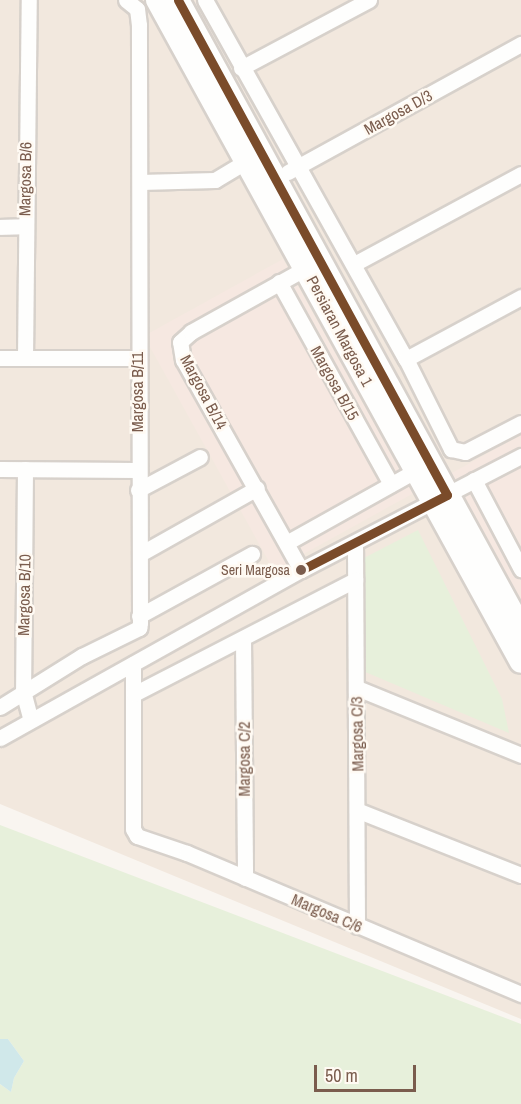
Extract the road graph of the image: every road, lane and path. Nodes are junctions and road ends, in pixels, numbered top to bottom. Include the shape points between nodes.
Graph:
1 (29, 0) edge
2 (126, 0) edge
3 (157, 0) edge
4 (178, 0) edge
5 (205, 0) edge
6 (369, 0) edge
7 (521, 44) edge
8 (242, 68) junction
9 (245, 162) junction
10 (297, 167) junction
11 (521, 174) edge
12 (274, 179) junction
13 (140, 182) junction
14 (24, 226) junction
15 (0, 227) edge
16 (313, 263) junction
17 (354, 264) junction
18 (279, 282) junction
19 (521, 297) edge
20 (0, 358) edge
21 (25, 358) junction
22 (137, 358) junction
23 (406, 359) junction
24 (521, 423) edge
25 (521, 456) edge
26 (200, 457) dead end
27 (0, 469) edge
28 (25, 469) junction
29 (137, 470) junction
30 (415, 471) junction
31 (474, 480) junction
32 (392, 484) junction
33 (257, 488) junction
34 (138, 490) junction
35 (440, 499) junction
36 (288, 542) junction
37 (355, 543) junction
38 (140, 554) junction
39 (252, 554) dead end
40 (521, 568) edge
41 (301, 570) junction
42 (355, 580) junction
43 (139, 616) junction
44 (521, 628) edge
45 (243, 639) junction
46 (521, 662) edge
47 (133, 664) junction
48 (357, 688) junction
49 (23, 691) junction
50 (134, 694) junction
51 (0, 707) edge
52 (31, 720) junction
53 (0, 738) edge
54 (521, 755) edge
55 (359, 811) junction
56 (521, 875) edge
57 (245, 878) junction
58 (357, 926) junction
59 (521, 994) edge

1 - 14 street, Margosa B/6
2 - 13 street, Margosa B/11 via 137,9 139,25
3 - 9 street, Persiaran Margosa 1
4 - 12 street, Persiaran Margosa 1
5 - 8 street
6 - 8 street
7 - 10 street, Margosa D/3
8 - 10 street
9 - 13 street via 214,180
9 - 16 street, Persiaran Margosa 1
10 - 12 street, Margosa D/3
10 - 17 street
11 - 17 street
12 - 16 street, Persiaran Margosa 1
13 - 22 street, Margosa B/11
14 - 15 street
14 - 21 street, Margosa B/6
16 - 18 street, Margosa B/14
16 - 30 street, Persiaran Margosa 1
16 - 35 street, Persiaran Margosa 1
17 - 23 street
18 - 32 street, Margosa B/15
18 - 33 street, Margosa B/14 via 180,342 183,360
19 - 23 street
20 - 21 street
21 - 22 street
22 - 29 street, Margosa B/11
23 - 24 street via 451,449 465,452
25 - 31 street
26 - 34 street
27 - 28 street
28 - 29 street
28 - 49 street, Margosa B/10
29 - 34 street, Margosa B/11
30 - 32 street
30 - 35 street, Persiaran Margosa 1
31 - 35 street
31 - 40 street
32 - 36 street
33 - 36 street, Margosa B/14
33 - 38 street
34 - 38 street, Margosa B/11
35 - 37 street
35 - 44 street, Persiaran Margosa 1
35 - 46 street, Persiaran Margosa 1
36 - 41 street, Margosa B/14
37 - 41 street
37 - 42 street, Margosa C/3
38 - 43 street, Margosa B/11
39 - 43 street
41 - 47 street
42 - 45 street
42 - 48 street, Margosa C/3
43 - 49 street via 139,627
45 - 50 street
45 - 57 street, Margosa C/2
47 - 50 street
47 - 52 street
48 - 54 street
48 - 55 street, Margosa C/3
49 - 51 street
49 - 52 street, Margosa B/10
50 - 57 street, Margosa C/6 via 134,833
52 - 53 street
55 - 56 street
55 - 58 street, Margosa C/3
57 - 58 street, Margosa C/6
58 - 59 street, Margosa C/6

